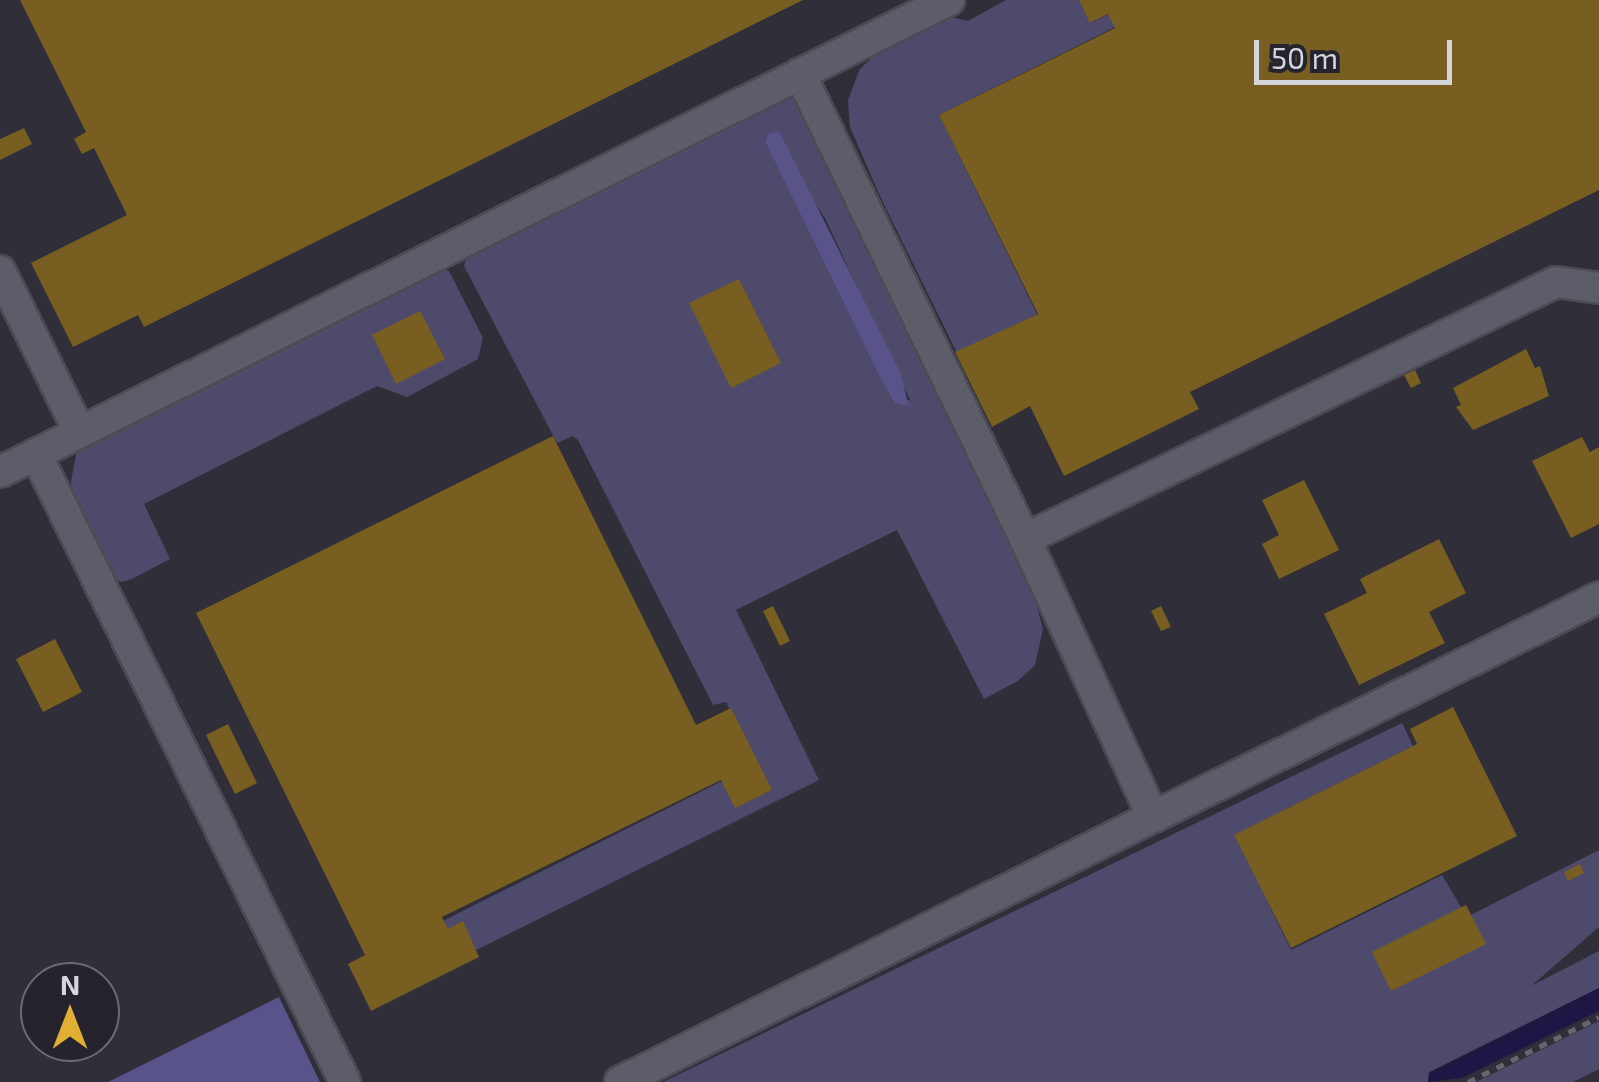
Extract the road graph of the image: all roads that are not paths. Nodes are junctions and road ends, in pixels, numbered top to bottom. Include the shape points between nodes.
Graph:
1 (949, 0) edge
2 (800, 74) junction
3 (0, 272) edge
4 (1599, 288) edge
5 (79, 431) junction
6 (36, 454) junction
7 (0, 472) edge
8 (1025, 539) junction
9 (1599, 598) edge
10 (1153, 817) junction
11 (345, 1082) edge
12 (620, 1082) edge

1 - 2 lane
2 - 5 lane
2 - 8 lane
3 - 5 lane
4 - 8 lane via 1556,282
5 - 6 lane
6 - 7 lane
6 - 11 lane
8 - 10 lane
9 - 10 lane
10 - 12 lane

